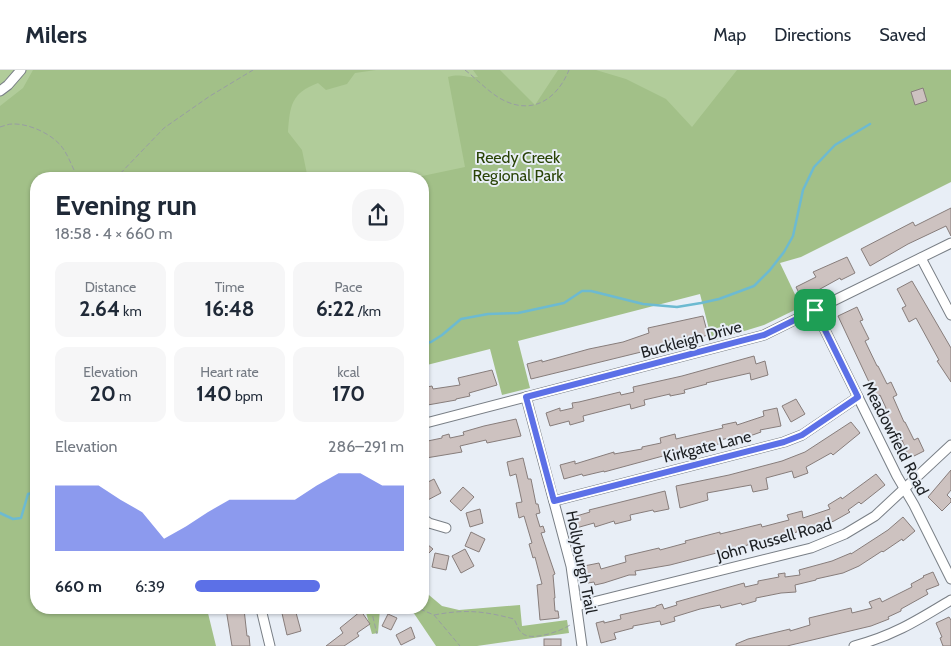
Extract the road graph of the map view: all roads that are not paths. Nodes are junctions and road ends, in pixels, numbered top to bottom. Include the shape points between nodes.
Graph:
1 (21, 70) edge
2 (0, 91) edge
3 (951, 242) edge
4 (920, 258) junction
5 (815, 310) junction
6 (951, 315) edge
7 (526, 397) junction
8 (858, 397) junction
9 (429, 422) edge
10 (951, 445) edge
11 (904, 488) junction
12 (554, 501) junction
13 (429, 523) edge
14 (446, 528) dead end
15 (951, 579) edge
16 (951, 600) edge
17 (577, 606) junction
18 (262, 614) edge
19 (270, 646) edge
20 (582, 646) edge
21 (854, 646) edge

1 - 2 street
3 - 4 street, Buckleigh Drive
4 - 5 street, Buckleigh Drive
4 - 6 street
5 - 7 street, Buckleigh Drive via 759,337
5 - 8 street, Meadowfield Road
7 - 9 street, Buckleigh Drive
7 - 12 street, Hollyburgh Trail
8 - 11 street, Meadowfield Road
8 - 12 street, Kirkgate Lane via 802,435 784,442
10 - 11 street, John Russell Road
11 - 15 street, Meadowfield Road
11 - 17 street, John Russell Road via 875,516 812,548
12 - 17 street, Hollyburgh Trail via 571,566
13 - 14 street
16 - 21 street via 896,633
17 - 20 street, Hollyburgh Trail
18 - 19 street

